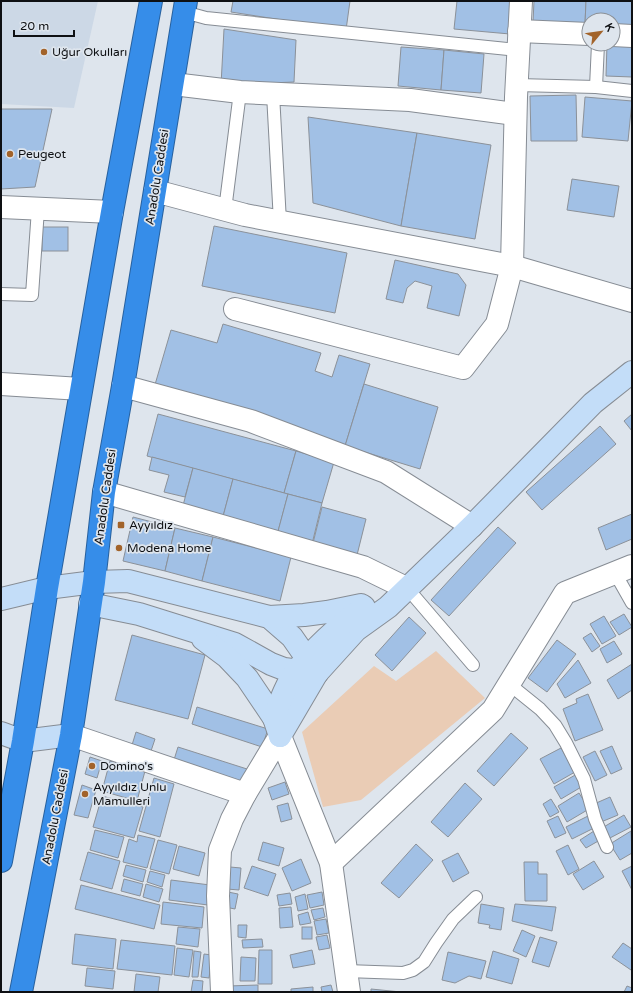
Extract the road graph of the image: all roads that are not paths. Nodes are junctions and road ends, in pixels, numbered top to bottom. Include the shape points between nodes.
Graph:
1 (151, 1) edge
2 (521, 1) edge
3 (185, 7) edge
4 (581, 35) edge
5 (621, 35) edge
6 (632, 36) edge
7 (519, 40) junction
8 (598, 52) edge
9 (173, 84) junction
10 (517, 85) junction
11 (596, 87) junction
12 (632, 91) edge
13 (240, 92) junction
14 (273, 94) junction
15 (515, 114) junction
16 (155, 191) junction
17 (1, 207) edge
18 (38, 209) junction
19 (225, 210) junction
20 (112, 212) junction
21 (280, 222) junction
22 (512, 266) junction
23 (1, 294) edge
24 (632, 300) edge
25 (235, 309) dead end
26 (632, 372) edge
27 (1, 384) edge
28 (123, 386) junction
29 (81, 389) junction
30 (104, 492) junction
31 (472, 526) junction
32 (623, 570) edge
33 (94, 582) junction
34 (47, 588) junction
35 (403, 593) junction
36 (1, 599) edge
37 (632, 603) edge
38 (90, 604) junction
39 (368, 604) junction
40 (269, 617) junction
41 (189, 629) junction
42 (473, 665) dead end
43 (307, 668) junction
44 (510, 684) junction
45 (277, 727) junction
46 (1, 733) edge
47 (72, 734) junction
48 (23, 741) junction
49 (245, 794) junction
50 (607, 846) dead end
51 (1, 861) edge
52 (331, 863) junction
53 (476, 897) dead end
54 (348, 981) edge
55 (22, 992) edge
56 (222, 992) edge

1 - 20 highway
2 - 7 street
3 - 7 lane via 206,18
3 - 9 highway, Anadolu Caddesi
4 - 7 street
5 - 6 street
7 - 10 street
8 - 11 lane
9 - 13 street
9 - 16 highway, Anadolu Caddesi
10 - 11 lane
10 - 15 street
11 - 12 lane
13 - 14 street
13 - 19 lane
14 - 15 street via 410,100
14 - 21 lane
15 - 22 street
16 - 19 street
16 - 28 highway, Anadolu Caddesi
17 - 18 street
18 - 20 street
18 - 23 lane via 32,295
19 - 21 street
20 - 29 highway
21 - 22 street
22 - 24 street
22 - 25 street via 497,324 463,368
26 - 31 street via 593,403
27 - 29 street
28 - 30 highway, Anadolu Caddesi
28 - 31 street via 251,421 386,472
29 - 34 highway
30 - 33 highway, Anadolu Caddesi
30 - 35 street via 363,567
31 - 35 street
32 - 37 lane
32 - 44 street via 565,594
33 - 34 street
33 - 38 highway, Anadolu Caddesi
33 - 40 street via 128,581
34 - 36 street
34 - 48 highway
35 - 39 street
35 - 42 lane
35 - 43 street
38 - 41 street via 139,614
38 - 47 highway, Anadolu Caddesi
39 - 40 street via 327,612
39 - 43 street via 340,625
40 - 43 street via 292,637
41 - 43 street via 235,644 271,664
41 - 45 street via 227,657 247,678
43 - 45 street via 283,696
44 - 50 lane via 540,709 555,725 566,743 584,779 595,820
44 - 52 street via 493,710
45 - 49 street
45 - 52 street
46 - 48 street
47 - 48 street
47 - 49 street
47 - 55 highway, Anadolu Caddesi
48 - 51 highway
49 - 56 street via 220,850 218,896
52 - 54 street
53 - 54 lane via 453,919 424,962 413,970

